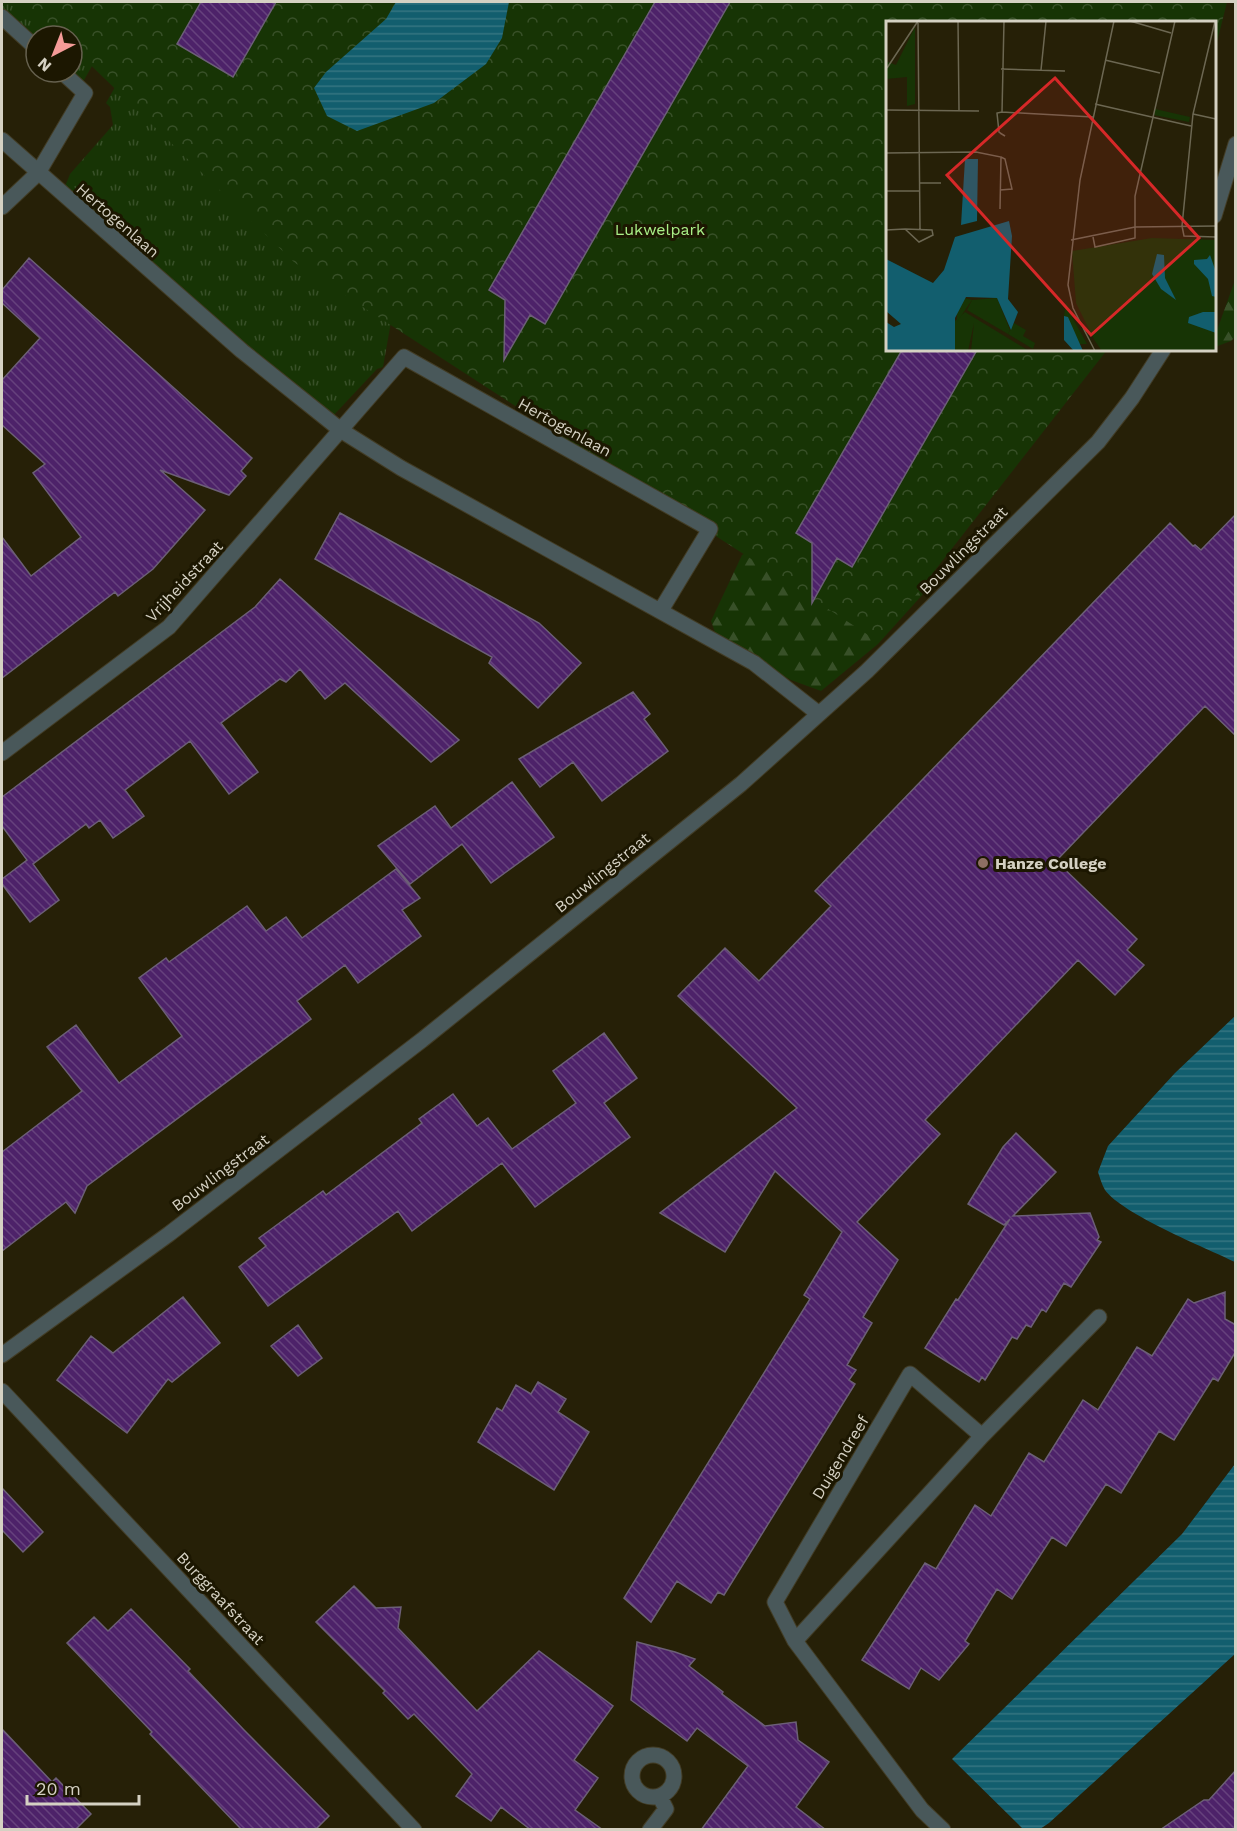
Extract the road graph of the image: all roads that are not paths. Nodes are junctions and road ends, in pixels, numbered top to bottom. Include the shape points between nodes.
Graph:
1 (2, 17) edge
2 (24, 37) edge
3 (75, 84) edge
4 (2, 140) edge
5 (1236, 144) edge
6 (38, 173) junction
7 (2, 207) edge
8 (1216, 213) edge
9 (1162, 351) edge
10 (342, 431) junction
11 (662, 610) junction
12 (819, 714) junction
13 (2, 753) edge
14 (1099, 1317) dead end
15 (2, 1356) edge
16 (2, 1391) edge
17 (982, 1436) junction
18 (795, 1641) junction
19 (660, 1797) dead end
20 (414, 1830) edge
21 (650, 1830) edge
22 (943, 1830) edge

1 - 2 street
3 - 6 street via 85,93
4 - 6 street, Hertogenlaan
5 - 8 street
6 - 7 street
6 - 10 street, Hertogenlaan via 242,351
9 - 12 street, Bouwlingstraat via 1098,442
10 - 11 street, Hertogenlaan via 401,468
10 - 11 street, Hertogenlaan via 404,357 710,529
10 - 13 street, Vrijheidstraat via 169,627
11 - 12 street, Hertogenlaan via 754,663
12 - 15 street, Bouwlingstraat via 741,784 422,1040
14 - 17 street
16 - 20 street, Burggraafstraat
17 - 18 street
17 - 18 street, Duigendreef via 910,1374 775,1602
18 - 22 street, Duigendreef via 921,1810
19 - 21 street via 666,1809

